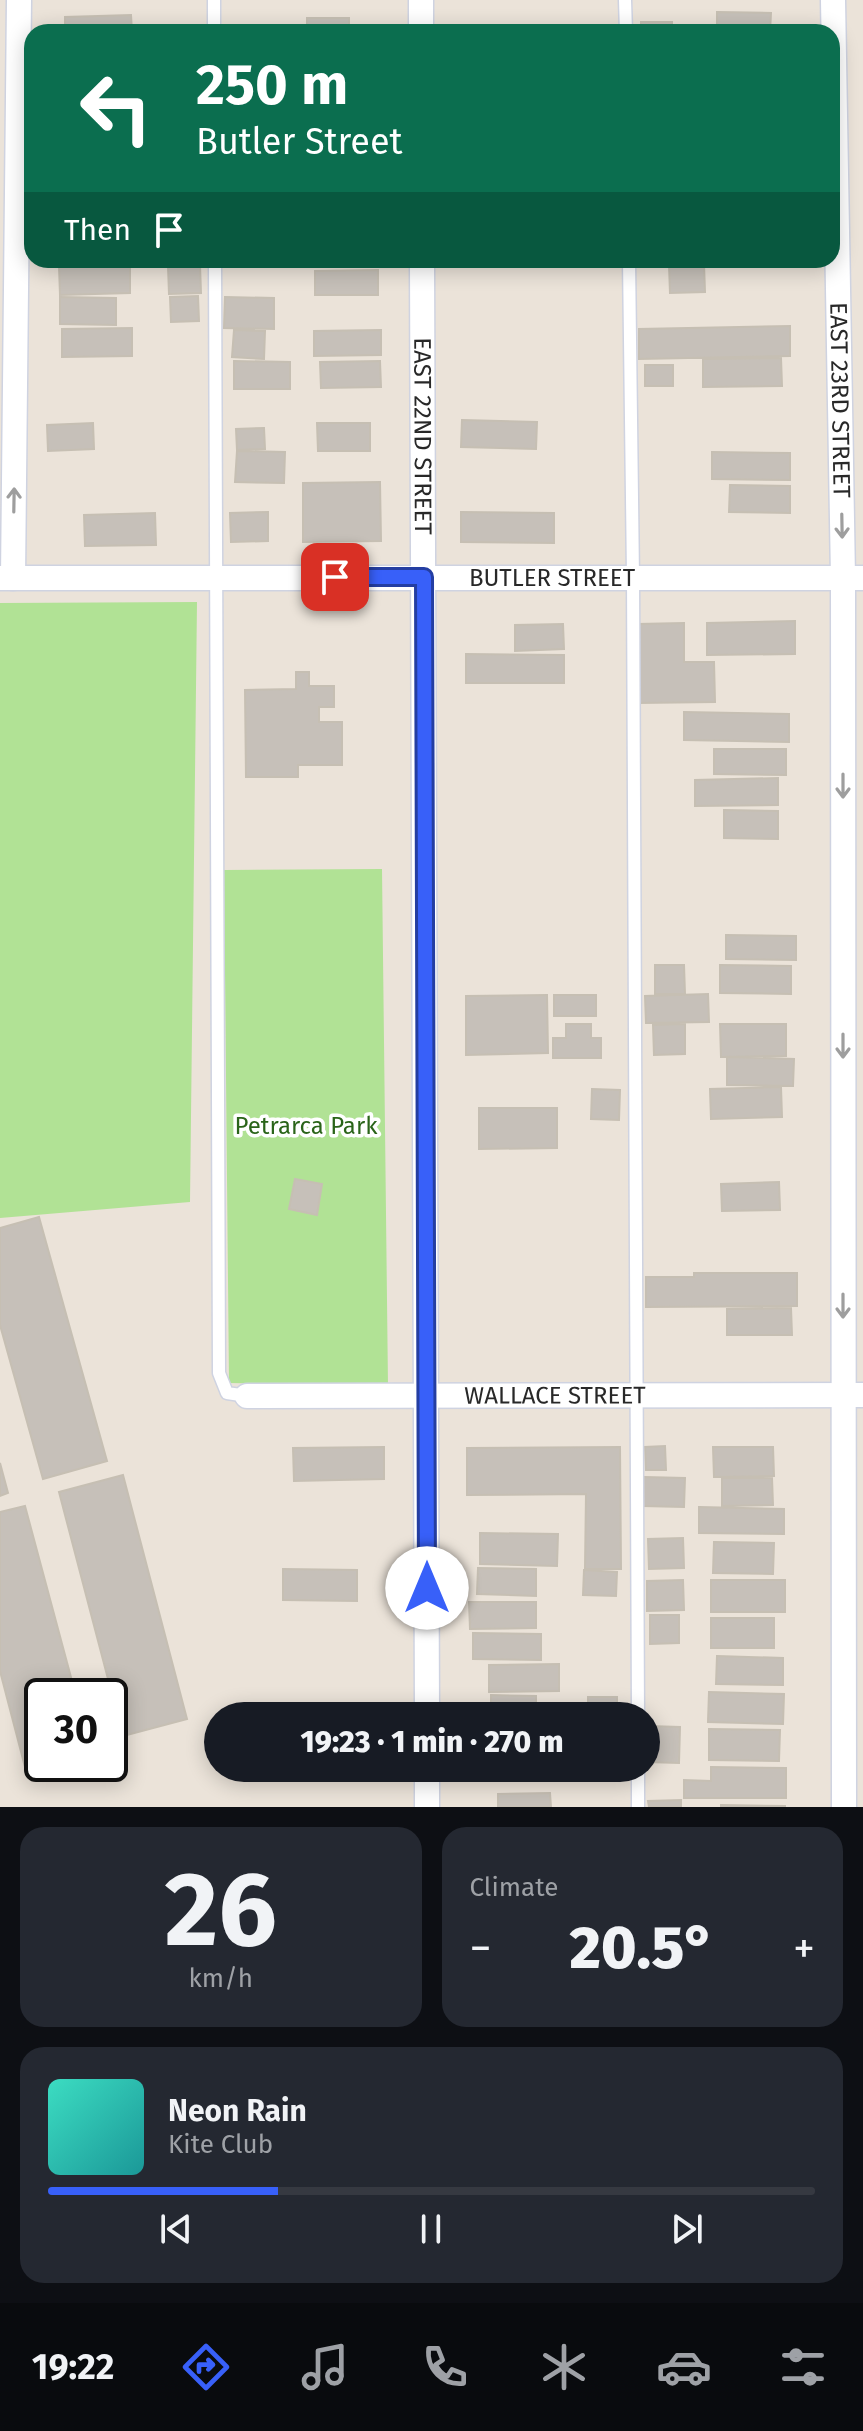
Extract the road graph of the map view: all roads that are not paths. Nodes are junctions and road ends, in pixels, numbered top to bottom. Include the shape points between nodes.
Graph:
1 (19, 0) edge
2 (214, 0) edge
3 (421, 0) edge
4 (625, 0) edge
5 (833, 0) edge
6 (214, 24) edge
7 (421, 24) edge
8 (626, 24) edge
9 (834, 24) edge
10 (840, 202) edge
11 (215, 268) edge
12 (422, 268) edge
13 (629, 268) edge
14 (217, 577) junction
15 (424, 577) junction
16 (633, 577) junction
17 (7, 578) edge
18 (853, 578) edge
19 (853, 1395) edge
20 (247, 1396) joint
21 (427, 1396) junction
22 (637, 1396) junction
23 (427, 1702) edge
24 (638, 1702) edge
25 (427, 1782) edge
26 (638, 1782) edge
27 (427, 1807) edge
28 (638, 1807) edge
29 (844, 1807) edge

17 -> 1 street
2 - 6 lane
3 - 7 street
4 - 8 lane
5 -> 9 street, EAST 23RD STREET
10 -> 18 street, EAST 23RD STREET
11 - 14 lane
12 - 15 street, EAST 22ND STREET
13 - 16 lane
14 - 15 street, BUTLER STREET
14 - 17 street, BUTLER STREET
14 - 20 lane via 219,1373 227,1393
15 - 16 street, BUTLER STREET
15 - 21 street, EAST 22ND STREET
16 - 18 street, BUTLER STREET
16 - 22 lane
18 -> 19 street, EAST 23RD STREET
19 - 22 street, WALLACE STREET
19 - 29 street, EAST 23RD STREET
20 - 21 street, WALLACE STREET
21 - 22 street, WALLACE STREET
21 - 23 street, EAST 22ND STREET
22 - 24 lane
25 - 27 street
26 - 28 lane

